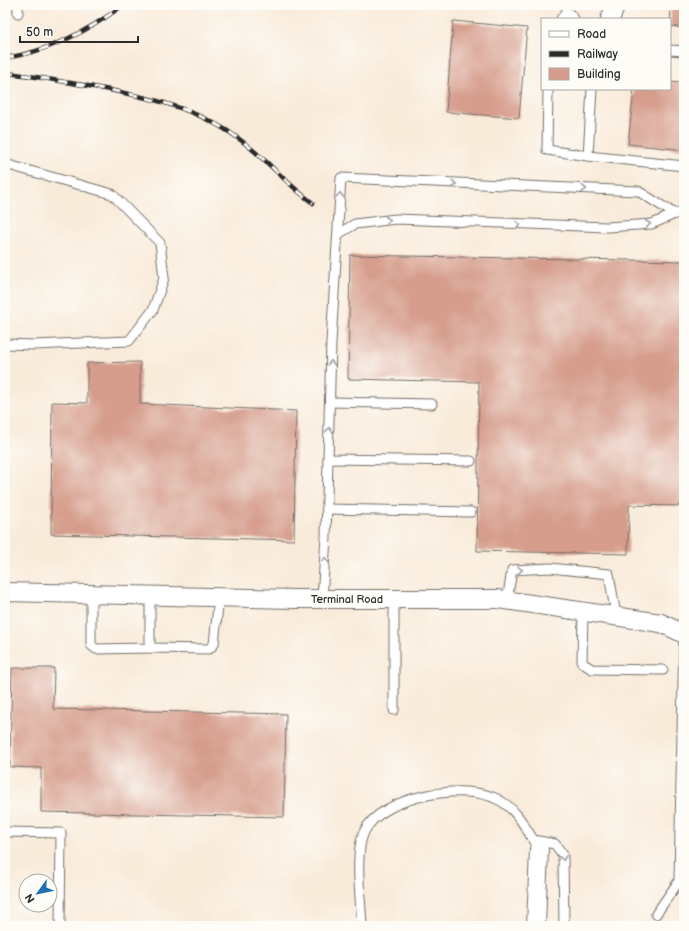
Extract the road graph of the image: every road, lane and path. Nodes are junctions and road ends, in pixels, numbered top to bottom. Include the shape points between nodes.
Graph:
1 (616, 5) edge
2 (562, 18) edge
3 (573, 18) edge
4 (610, 18) edge
5 (671, 50) edge
6 (684, 52) edge
7 (548, 90) edge
8 (592, 90) edge
9 (588, 156) junction
10 (5, 164) edge
11 (684, 166) edge
12 (684, 210) edge
13 (675, 214) junction
14 (338, 234) junction
15 (5, 344) edge
16 (330, 402) junction
17 (432, 404) dead end
18 (328, 459) junction
19 (471, 461) dead end
20 (327, 509) junction
21 (471, 512) dead end
22 (5, 592) edge
23 (91, 594) junction
24 (150, 595) junction
25 (219, 597) junction
26 (322, 599) junction
27 (394, 599) junction
28 (507, 601) junction
29 (584, 612) junction
30 (616, 616) junction
31 (684, 633) edge
32 (150, 648) junction
33 (663, 670) dead end
34 (394, 710) dead end
35 (5, 832) edge
36 (536, 844) junction
37 (656, 914) dead end
38 (60, 926) edge
39 (362, 926) edge
40 (536, 926) edge
41 (564, 926) edge

1 - 4 street
2 - 3 lane via 567,12
5 - 6 lane
7 - 9 lane via 547,150
8 - 9 lane
9 - 11 lane
10 - 15 lane via 112,194 160,243 164,278 154,310 129,341
12 - 13 lane
14 -> 13 lane via 355,224 396,219 607,227 652,224
14 -> 13 lane via 341,178 638,191
16 -> 14 lane
16 - 17 lane
18 -> 16 lane
18 - 19 lane
18 - 20 lane
20 - 21 lane
26 -> 20 lane
22 - 23 street, Terminal Road
23 - 24 street, Terminal Road
23 - 32 lane via 91,645 96,650
24 - 25 street, Terminal Road
24 - 32 lane
25 - 26 street, Terminal Road
25 - 32 lane via 214,644 209,649
26 - 27 street, Terminal Road
27 - 28 street, Terminal Road
27 - 34 lane
28 - 29 street, Terminal Road
28 -> 30 lane via 512,570 550,568 609,574
29 - 30 street, Terminal Road
29 - 33 lane via 582,664 592,669
30 - 31 street, Terminal Road via 661,623
31 - 37 lane via 679,881
35 - 38 lane via 62,833
36 - 39 lane via 512,809 497,799 478,794 452,793 423,796 402,802 383,811 369,823 363,834 359,851
36 - 40 street
36 -> 41 lane via 555,844 563,855

